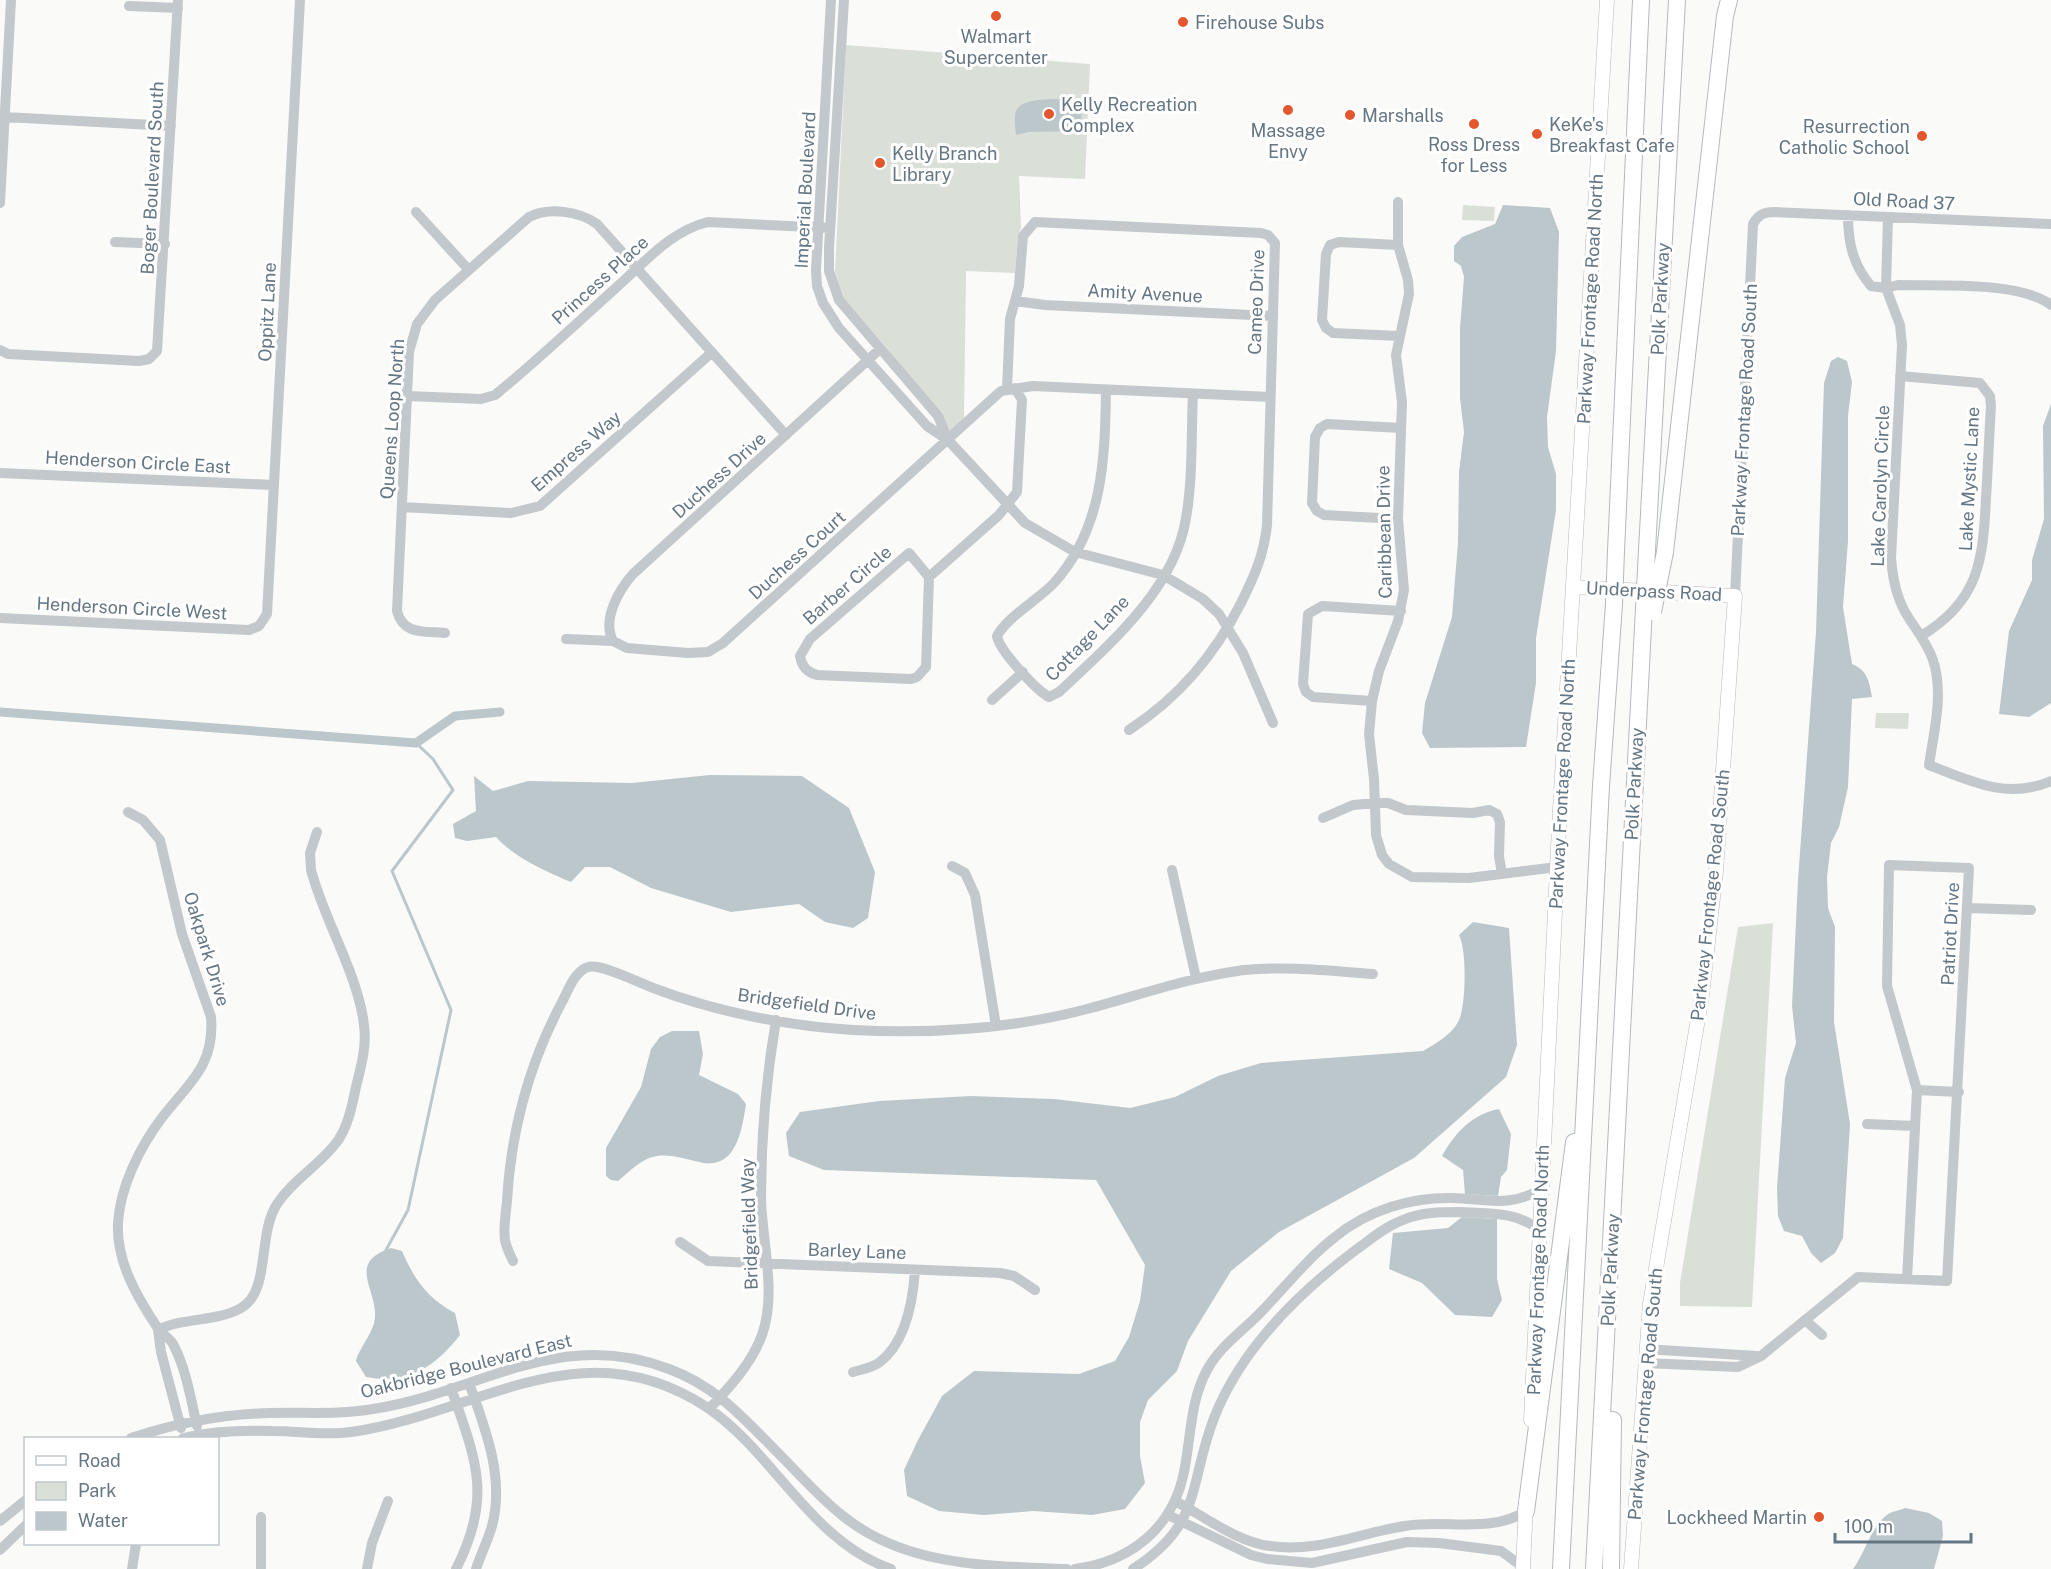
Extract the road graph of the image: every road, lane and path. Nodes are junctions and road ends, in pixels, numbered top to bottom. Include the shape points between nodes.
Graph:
1 (11, 0) edge
2 (300, 0) edge
3 (831, 0) edge
4 (844, 0) edge
5 (1607, 0) edge
6 (1641, 0) edge
7 (1677, 0) edge
8 (1729, 0) edge
9 (178, 4) edge
10 (129, 6) dead end
11 (5, 117) junction
12 (171, 126) junction
13 (1398, 202) dead end
14 (0, 203) edge
15 (416, 212) dead end
16 (1848, 215) junction
17 (1888, 217) junction
18 (1757, 218) joint
19 (2051, 224) edge
20 (818, 227) junction
21 (830, 228) junction
22 (115, 242) dead end
23 (165, 244) junction
24 (1398, 245) junction
25 (468, 269) junction
26 (636, 270) junction
27 (1886, 288) junction
28 (1015, 301) junction
29 (2051, 305) edge
30 (1273, 316) junction
31 (1399, 336) junction
32 (880, 349) junction
33 (0, 350) edge
34 (710, 354) junction
35 (868, 361) junction
36 (1900, 376) junction
37 (1011, 388) junction
38 (1106, 390) junction
39 (1193, 394) junction
40 (408, 396) junction
41 (1270, 398) junction
42 (1401, 428) junction
43 (786, 435) junction
44 (948, 440) junction
45 (0, 473) edge
46 (274, 485) junction
47 (1008, 505) junction
48 (402, 507) junction
49 (1398, 519) junction
50 (1075, 552) junction
51 (1163, 575) junction
52 (929, 577) junction
53 (1574, 587) junction
54 (1735, 596) junction
55 (1648, 610) junction
56 (1401, 611) junction
57 (0, 618) edge
58 (261, 624) joint
59 (1229, 627) junction
60 (445, 633) dead end
61 (1921, 636) junction
62 (566, 639) dead end
63 (613, 641) junction
64 (1023, 672) junction
65 (992, 700) dead end
66 (1372, 701) junction
67 (1273, 723) dead end
68 (1129, 730) dead end
69 (2051, 781) edge
70 (1376, 803) junction
71 (128, 812) dead end
72 (1323, 818) dead end
73 (317, 832) dead end
74 (952, 866) dead end
75 (1557, 867) junction
76 (1172, 870) dead end
77 (1502, 874) junction
78 (1968, 908) junction
79 (2031, 910) dead end
80 (1373, 974) dead end
81 (1196, 978) junction
82 (776, 1020) junction
83 (996, 1026) junction
84 (1589, 1043) junction
85 (1917, 1090) junction
86 (1959, 1092) junction
87 (1867, 1124) dead end
88 (1916, 1126) junction
89 (1540, 1189) junction
90 (1614, 1199) junction
91 (1539, 1230) junction
92 (680, 1242) dead end
93 (513, 1261) dead end
94 (766, 1264) junction
95 (915, 1270) junction
96 (1907, 1279) junction
97 (1035, 1290) dead end
98 (1805, 1320) junction
99 (158, 1330) junction
100 (1822, 1335) dead end
101 (1645, 1356) junction
102 (182, 1368) junction
103 (853, 1372) dead end
104 (167, 1375) junction
105 (469, 1383) junction
106 (450, 1388) junction
107 (721, 1396) junction
108 (475, 1399) junction
109 (456, 1404) junction
110 (709, 1409) junction
111 (196, 1420) junction
112 (180, 1423) junction
113 (199, 1435) junction
114 (134, 1437) edge
115 (183, 1437) edge
116 (188, 1437) edge
117 (388, 1501) dead end
118 (1175, 1501) junction
119 (24, 1502) edge
120 (1189, 1508) junction
121 (1526, 1511) junction
122 (1168, 1515) junction
123 (261, 1517) dead end
124 (0, 1521) edge
125 (1183, 1523) junction
126 (24, 1527) edge
127 (136, 1545) edge
128 (0, 1550) edge
129 (1523, 1568) edge
130 (132, 1569) edge
131 (261, 1569) edge
132 (367, 1569) edge
133 (456, 1569) edge
134 (476, 1569) edge
135 (891, 1569) edge
136 (1067, 1569) edge
137 (1075, 1569) edge
138 (1133, 1569) edge
139 (1561, 1569) edge
140 (1594, 1569) edge
141 (1611, 1569) edge
142 (1631, 1569) edge

1 - 11 street
2 - 46 street, Oppitz Lane
3 - 20 street, Imperial Boulevard
4 - 21 street, Imperial Boulevard
5 - 53 main road, Parkway Frontage Road North
6 - 84 highway, Polk Parkway, bridge via 1614,604
7 - 55 highway, Polk Parkway, bridge via 1647,550
8 - 55 highway, bridge via 1665,552
9 - 10 street
9 - 12 street, Boger Boulevard South
11 - 12 street
11 - 14 street
12 - 23 street, Boger Boulevard South
13 - 24 street, Caribbean Drive
15 - 25 street
16 - 17 street, Old Road 37
16 - 18 street, Old Road 37 via 1764,212
16 - 27 street via 1848,237 1861,274 1871,286
17 - 19 street, Old Road 37
17 - 27 street, Lake Carolyn Circle
18 - 54 street, Parkway Frontage Road South via 1753,224
20 - 21 street, Princess Place
20 - 26 street, Princess Place via 708,222 679,233
20 - 35 street, Imperial Boulevard via 816,270 823,303
21 - 32 street, Imperial Boulevard via 828,263 836,294
22 - 23 street
23 - 33 street, Boger Boulevard South via 159,346 153,356 139,361 8,354
24 - 31 street, Caribbean Drive via 1409,294
24 - 31 street via 1330,245 1326,254 1322,320 1333,333
25 - 26 street, Queens Loop North via 529,217 545,212 586,216
25 - 40 street, Queens Loop North via 435,300 417,324 409,352
26 - 34 street, Queens Loop North
26 - 40 street, Princess Place via 495,395 481,399
27 - 29 street via 1898,285 2007,289 2030,293
27 - 36 street, Lake Carolyn Circle via 1900,325
28 - 30 street, Amity Avenue
28 - 30 street, Cameo Drive via 1023,236 1035,222 1261,233 1272,238 1277,248
28 - 37 street, Cameo Drive via 1010,320
30 - 41 street, Cameo Drive
31 - 42 street, Caribbean Drive via 1396,355
32 - 35 street, Duchess Drive
32 - 44 street, Imperial Boulevard via 938,416
34 - 43 street, Queens Loop North
34 - 48 street, Empress Way via 540,506 511,513
35 - 43 street, Duchess Drive
35 - 44 street, Imperial Boulevard via 927,426
36 - 61 street, Lake Carolyn Circle via 1891,558 1901,605
36 - 61 street, Lake Mystic Lane via 1980,383 1990,396 1991,406 1980,565 1960,604
37 - 38 street
37 - 44 street, Duchess Court via 1001,391
37 - 47 street, Cameo Drive via 1022,400 1019,484
38 - 39 street
38 - 50 street via 1098,501
39 - 41 street
39 - 51 street, Cottage Lane via 1186,517 1172,563
40 - 48 street, Queens Loop North
41 - 59 street, Cameo Drive via 1264,548 1254,579
42 - 49 street, Caribbean Drive
42 - 49 street via 1327,424 1320,428 1316,436 1312,503 1324,515
43 - 63 street, Duchess Drive via 633,574 612,612 608,632
44 - 47 street, Imperial Boulevard
44 - 63 street, Duchess Court via 723,643 698,654 627,648
45 - 46 street, Henderson Circle East
46 - 58 street, Oppitz Lane via 267,614
47 - 50 street, Imperial Boulevard via 1025,523
47 - 52 street
48 - 60 street, Queens Loop North via 397,594 401,623 407,629
49 - 56 street, Caribbean Drive via 1404,577
50 - 51 street, Imperial Boulevard
50 - 64 street via 1049,588 999,633 999,643
51 - 59 street, Imperial Boulevard via 1203,598
51 - 64 street, Cottage Lane via 1134,620 1065,686 1049,697
52 - 52 street, Barber Circle via 909,553 810,639 800,656 803,666 817,675 917,677 927,668
53 - 54 main road, Underpass Road
53 - 75 main road, Parkway Frontage Road North
54 - 101 main road, Parkway Frontage Road South via 1710,927
55 - 90 highway, Polk Parkway via 1638,683
56 - 66 street, Caribbean Drive
56 - 66 street via 1322,606 1308,614 1303,684 1306,692 1313,697
57 - 58 street, Henderson Circle West via 249,630
59 - 67 street, Imperial Boulevard
59 - 68 street, Cameo Drive via 1189,682
61 - 69 street, Lake Carolyn Circle via 1933,658 1938,679 1929,765 2000,790 2021,790
62 - 63 street, Duchess Court
64 - 65 street
66 - 70 street, Caribbean Drive via 1369,734
70 - 72 street via 1353,805
70 - 77 street, Caribbean Drive via 1378,846 1396,870 1422,879
70 - 77 street via 1406,810 1494,812 1500,822
71 - 99 street, Oakpark Drive via 143,820 160,840 182,934 209,1006 212,1031 201,1070 160,1120 137,1159 118,1220 123,1264
73 - 99 street via 310,853 311,870 357,995 364,1026 363,1055 349,1117 333,1148 275,1206 266,1228 259,1286 250,1300 232,1312
74 - 83 street via 965,873 975,895
75 - 77 street, Caribbean Drive
75 - 89 main road, Parkway Frontage Road North
76 - 81 street
78 - 79 street
78 - 85 street, Patriot Drive via 1970,868 1889,865 1887,986
78 - 86 street, Patriot Drive
80 - 81 street, Bridgefield Drive via 1280,968
81 - 83 street, Bridgefield Drive via 1088,1009
82 - 83 street, Bridgefield Drive via 895,1031
82 - 93 street, Bridgefield Drive via 683,999 599,967 579,972 546,1035 518,1118 504,1238
82 - 94 street, Bridgefield Way via 762,1153
84 - 121 highway
84 - 139 highway, Polk Parkway
85 - 86 street
85 - 88 street, Patriot Drive
86 - 96 street, Patriot Drive via 1947,1281
87 - 88 street
88 - 96 street, Patriot Drive
89 - 91 main road, Parkway Frontage Road North
89 - 118 street via 1514,1202 1436,1198 1395,1206 1344,1230 1318,1251 1208,1368 1197,1394 1185,1470
90 - 140 highway, Polk Parkway
90 - 141 highway
91 - 120 street via 1519,1217 1426,1213 1401,1220 1332,1268 1282,1315 1238,1371 1207,1440
91 - 121 main road, Parkway Frontage Road North
92 - 94 street, Barley Lane via 708,1261
94 - 95 street, Barley Lane
94 - 107 street, Bridgefield Way via 768,1303 762,1335 747,1364
95 - 97 street, Barley Lane via 1000,1273 1014,1276
95 - 103 street via 910,1306 895,1343 879,1363
96 - 98 street, Patriot Drive via 1858,1277
98 - 100 street
98 - 101 street, Patriot Drive via 1761,1356 1738,1367
99 - 102 street, Oakpark Drive via 172,1342
99 - 104 street, Oakpark Drive
101 - 142 main road, Parkway Frontage Road South
102 - 104 street
102 - 111 street, Oakpark Drive
104 - 112 street, Oakpark Drive
105 - 106 street, Oakbridge Boulevard East
105 - 107 street, Oakbridge Boulevard East via 538,1361 583,1353 649,1362 671,1369
105 - 108 street
106 - 109 street
106 - 111 street, Oakbridge Boulevard East via 357,1412 272,1413
107 - 110 street, Bridgefield Way
107 - 136 street, Oakbridge Boulevard East via 843,1516 883,1542 917,1555 954,1562
108 - 109 street, Oakbridge Boulevard East
108 - 110 street, Oakbridge Boulevard East via 543,1378 606,1372 654,1380
108 - 134 street via 496,1472 497,1491 492,1526
109 - 113 street, Oakbridge Boulevard East via 383,1426 347,1432
109 - 133 street via 474,1460 477,1509 468,1545
110 - 135 street, Oakbridge Boulevard East via 733,1428 829,1530 868,1559
111 - 112 street, Oakbridge Boulevard East
111 - 113 street, Oakpark Drive
112 - 114 street, Oakbridge Boulevard East
112 - 115 street, Oakpark Drive
113 - 116 street, Oakbridge Boulevard East
117 - 132 street
118 - 120 street
118 - 122 street
119 - 124 street
120 - 121 street via 1254,1543 1289,1548 1311,1548 1404,1526 1498,1524
120 - 125 street
121 - 129 main road, Parkway Frontage Road North
122 - 125 street
122 - 137 street via 1137,1548 1095,1566
123 - 131 street
125 - 129 street via 1267,1559 1312,1563 1407,1542 1439,1543 1501,1551
125 - 138 street via 1150,1558
126 - 128 street
127 - 130 street

